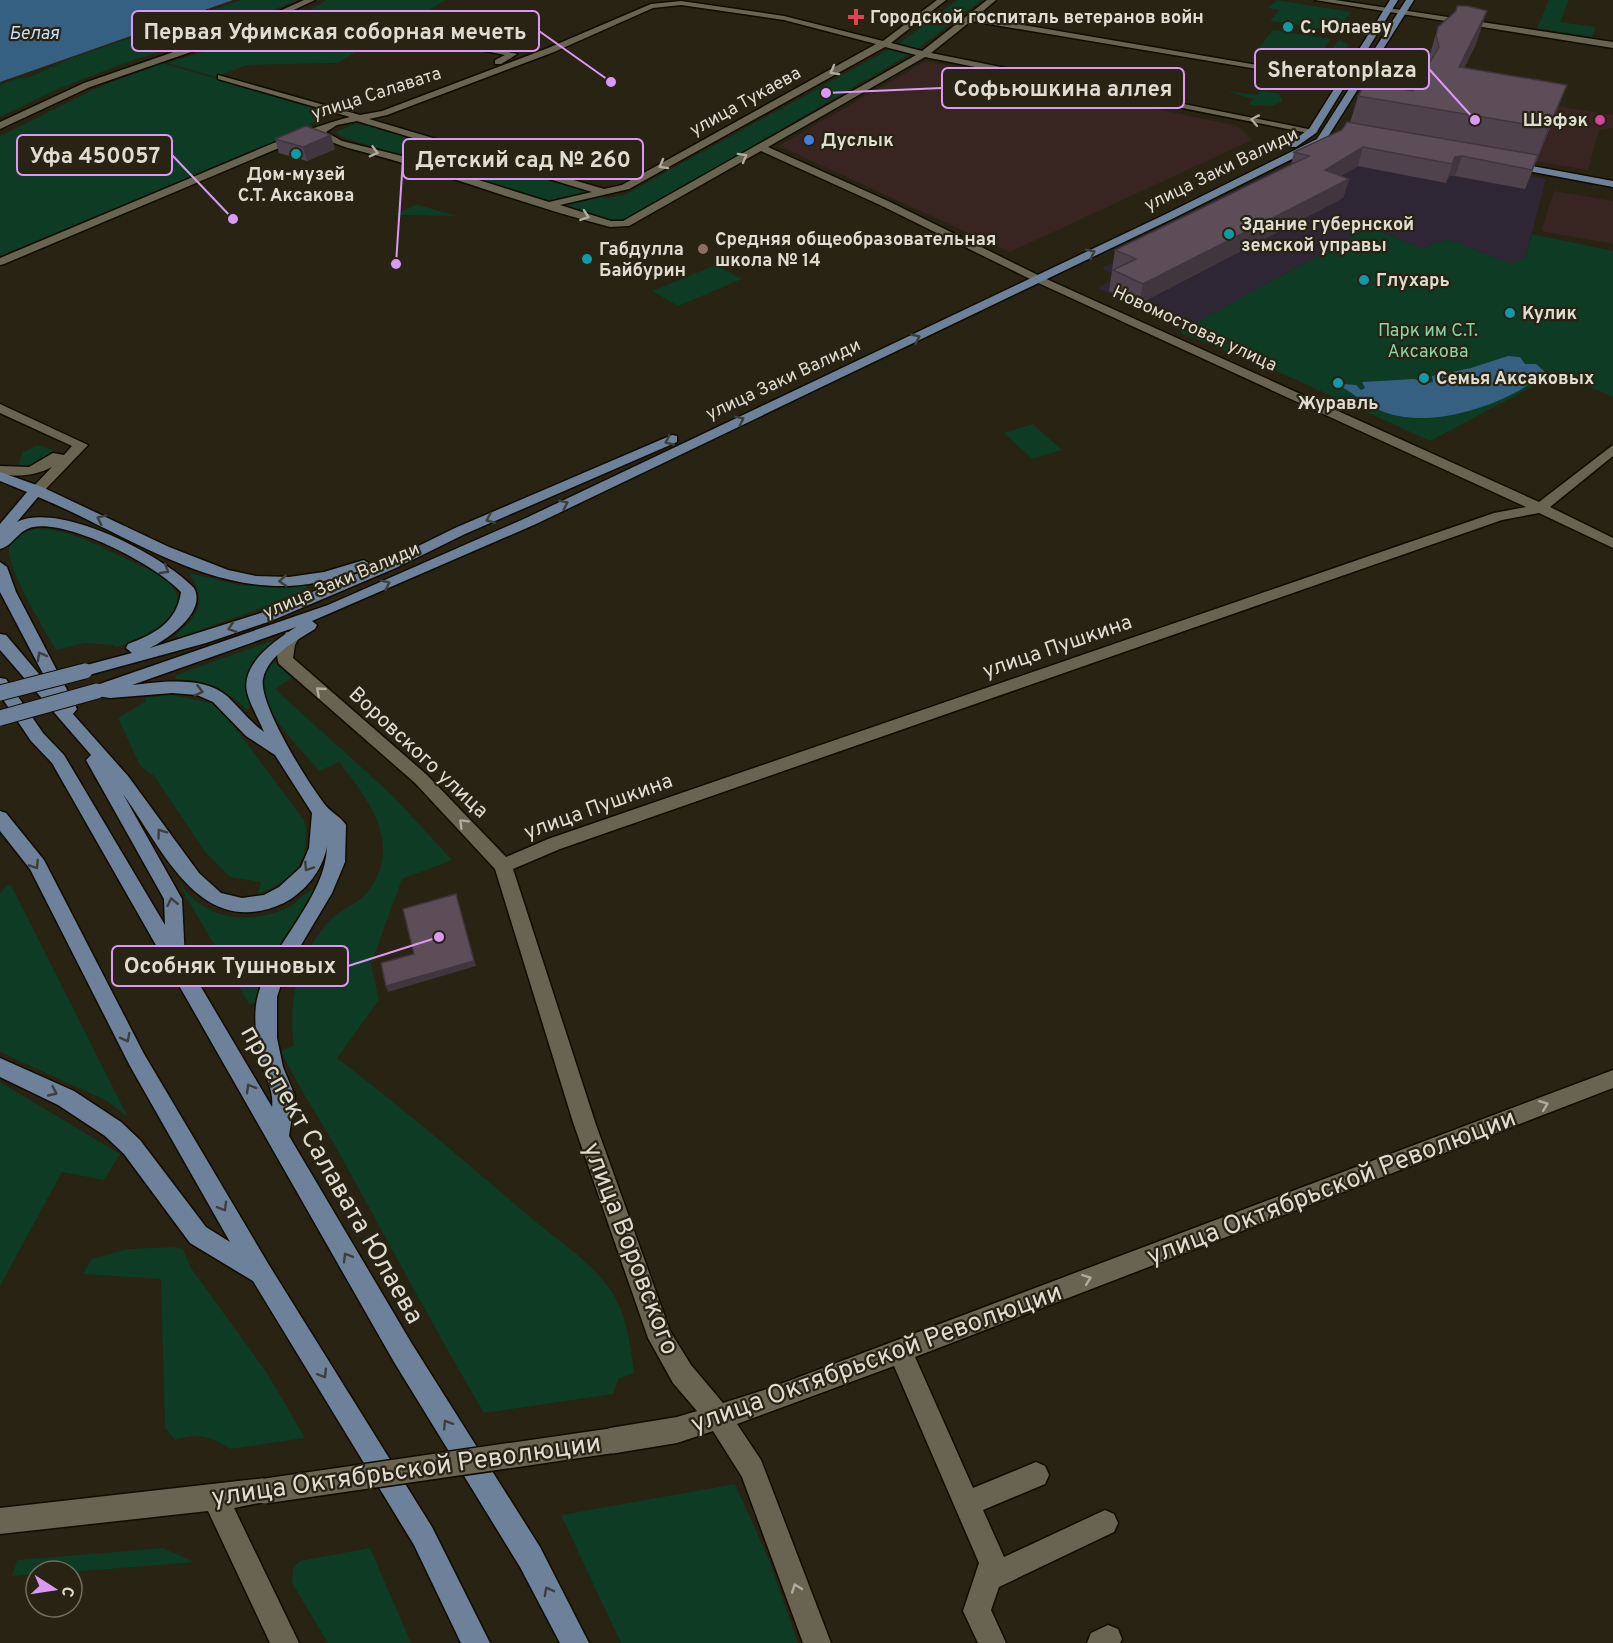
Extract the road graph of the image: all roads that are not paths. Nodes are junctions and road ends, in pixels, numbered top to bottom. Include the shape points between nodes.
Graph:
1 (302, 0) edge
2 (311, 0) edge
3 (942, 0) edge
4 (992, 0) edge
5 (1319, 0) edge
6 (1394, 0) edge
7 (1410, 0) edge
8 (776, 6) dead end
9 (1388, 10) junction
10 (1402, 13) junction
11 (784, 18) junction
12 (969, 18) junction
13 (446, 30) dead end
14 (885, 43) junction
15 (1613, 45) edge
16 (924, 54) junction
17 (487, 73) junction
18 (221, 77) dead end
19 (1344, 81) junction
20 (1358, 83) junction
21 (360, 119) junction
22 (0, 120) edge
23 (0, 126) edge
24 (1313, 130) junction
25 (319, 132) junction
26 (1332, 133) junction
27 (761, 147) junction
28 (1499, 163) edge
29 (1613, 184) edge
30 (603, 192) junction
31 (552, 204) junction
32 (0, 262) edge
33 (1026, 272) junction
34 (1038, 279) junction
35 (0, 408) edge
36 (66, 439) junction
37 (1613, 449) edge
38 (2, 475) edge
39 (37, 490) junction
40 (1541, 508) junction
41 (10, 520) junction
42 (459, 531) junction
43 (0, 533) edge
44 (1613, 544) edge
45 (0, 545) edge
46 (0, 567) edge
47 (333, 608) junction
48 (292, 636) junction
49 (0, 639) edge
50 (121, 657) junction
51 (0, 683) edge
52 (137, 684) junction
53 (0, 693) edge
54 (0, 718) edge
55 (81, 732) junction
56 (281, 750) junction
57 (321, 812) junction
58 (0, 818) edge
59 (503, 866) junction
60 (176, 960) junction
61 (0, 1067) edge
62 (1613, 1079) edge
63 (278, 1135) junction
64 (261, 1273) junction
65 (900, 1351) junction
66 (717, 1415) junction
67 (1036, 1475) dead end
68 (215, 1496) junction
69 (967, 1504) junction
70 (0, 1521) edge
71 (1105, 1523) dead end
72 (988, 1578) junction
73 (285, 1643) edge
74 (476, 1643) edge
75 (575, 1643) edge
76 (817, 1643) edge
77 (992, 1643) edge

1 - 22 street via 232,31 80,83
2 - 23 street via 240,32 87,85
3 - 14 street, улица Тукаева
4 - 12 street
5 - 9 street
6 - 9 main road, улица Заки Валиди
7 - 10 main road, улица Заки Валиди
8 - 11 street
9 - 10 street
9 - 19 main road, улица Заки Валиди
10 - 15 street
10 - 20 main road, улица Заки Валиди
11 - 14 street, улица Салавата
11 - 17 street, улица Салавата via 700,4 664,3
12 - 16 street
12 - 19 street
13 - 17 street via 435,33 464,44 513,54 480,70
14 - 16 street, улица Салавата
14 -> 30 street, улица Тукаева via 625,187
24 -> 16 street, улица Салавата
16 - 27 street
17 - 21 street, улица Салавата
18 - 21 street
19 - 20 street
19 - 24 main road, улица Заки Валиди
20 - 26 main road, улица Заки Валиди
21 - 25 street, улица Салавата via 334,123
21 - 30 street
24 - 26 main road
24 - 33 main road, улица Заки Валиди via 1305,139
25 -> 31 street via 339,143
25 - 32 street, улица Салавата via 303,134
34 -> 26 main road, улица Заки Валиди
31 -> 27 street via 618,225 633,221
27 - 33 street, Новомостовая улица
28 - 29 main road
30 - 31 street, улица Тукаева
33 - 34 street, Новомостовая улица
33 -> 42 main road, улица Заки Валиди via 595,475
34 - 40 street, Новомостовая улица
47 -> 34 main road, улица Заки Валиди via 531,521
35 - 36 street
36 - 38 street via 64,448 43,468
36 - 39 street via 81,445
37 - 40 street, улица Пушкина
38 - 39 main road
38 - 41 main road via 15,495
39 - 41 main road
42 -> 39 main road via 354,569 273,582 248,580 196,566
40 - 44 street, Новомостовая улица
40 - 59 street, улица Пушкина via 1499,516 565,841
41 - 43 main road
42 -> 50 main road, улица Заки Валиди via 393,564 266,617 200,639
45 -> 50 main road via 7,535 25,525 58,522 76,526 178,578 189,591 185,612 167,632
55 -> 46 main road via 13,603
47 - 48 main road
47 - 52 main road, улица Заки Валиди
48 - 56 main road via 263,662 255,679 258,703
59 -> 48 street, Воровского улица via 421,779 285,660
49 - 55 main road
50 - 53 main road, улица Заки Валиди, bridge via 85,671
51 - 60 main road, проспект Салавата Юлаева via 37,737 58,759
52 - 54 main road, bridge
52 -> 56 main road via 200,690 219,698 252,732
57 -> 55 main road via 318,850 298,881 280,897 256,906 235,906 213,898 197,884 126,785
60 -> 55 main road via 173,899
56 - 57 main road
57 - 63 main road via 337,825 336,862 325,888 276,970 267,997 267,1038 284,1096
58 -> 64 main road via 37,866 137,1060
59 - 66 street, улица Воровского via 584,1122 660,1338 682,1374
63 -> 60 main road, проспект Салавата Юлаева
61 -> 64 main road via 66,1098 113,1129 132,1147 198,1235
65 -> 62 street, улица Октябрьской Революции
75 -> 63 main road, проспект Салавата Юлаева via 530,1557 403,1353
64 -> 74 main road via 423,1536
65 - 66 street, улица Октябрьской Революции via 756,1405
65 - 69 street
66 - 68 street, улица Октябрьской Революции, bridge via 677,1430 610,1441
76 -> 66 street, улица Воровского via 752,1469
67 - 69 street
68 - 70 street, улица Октябрьской Революции
68 - 73 street
69 - 72 street via 993,1563
71 - 72 street
72 - 77 street via 977,1611

